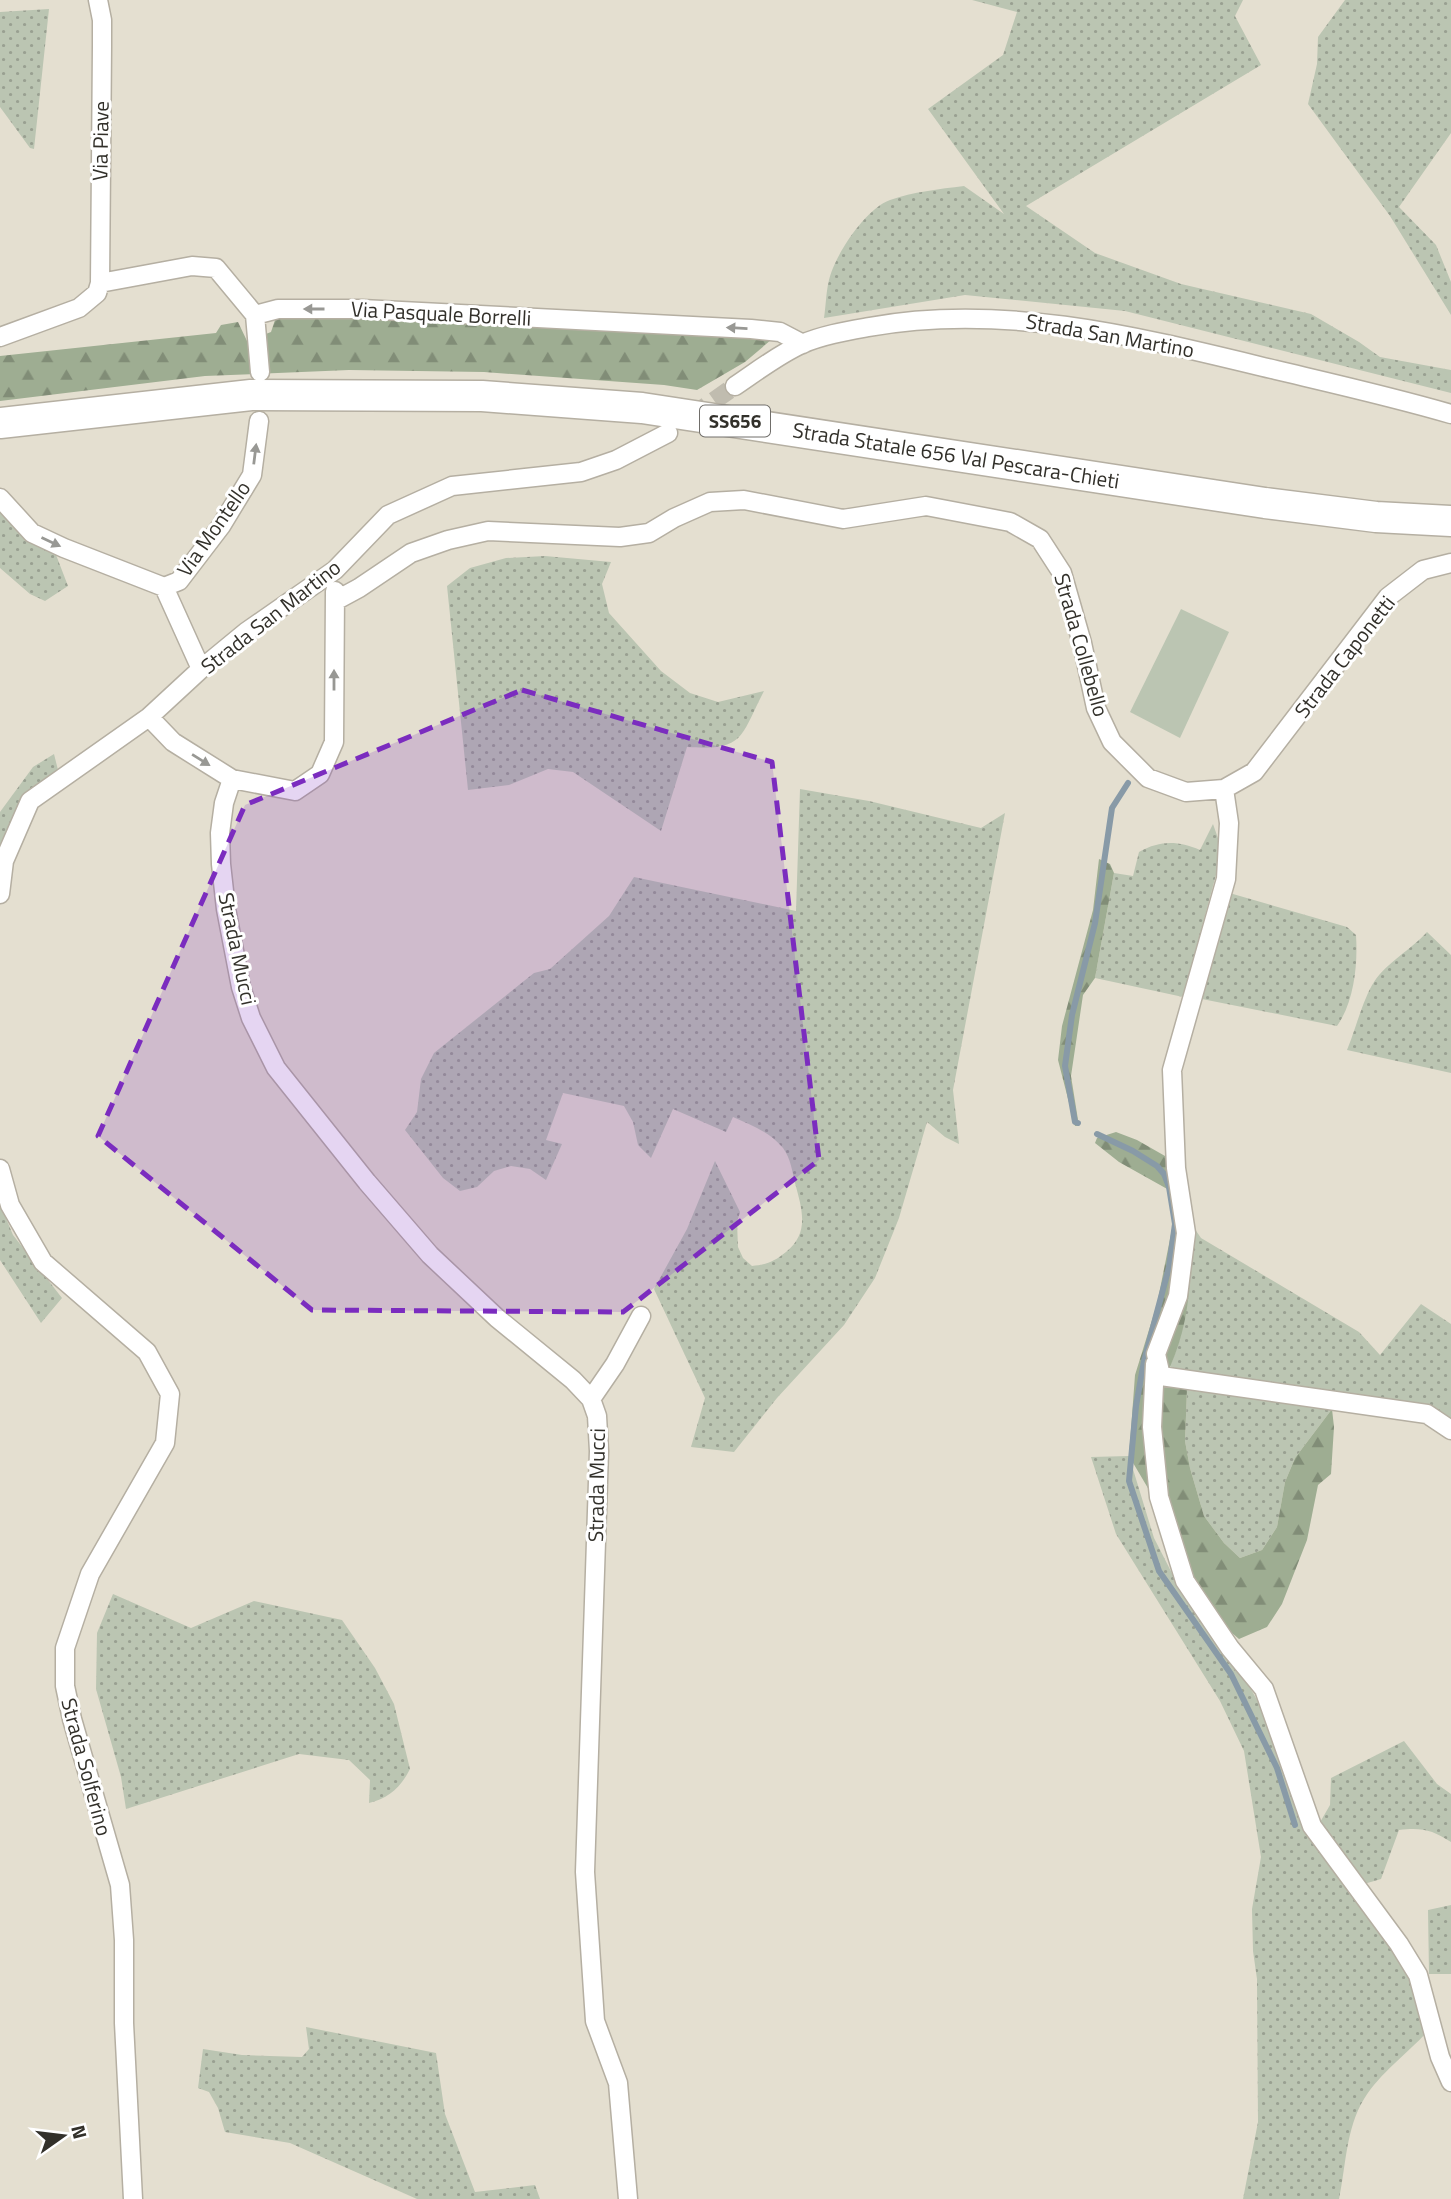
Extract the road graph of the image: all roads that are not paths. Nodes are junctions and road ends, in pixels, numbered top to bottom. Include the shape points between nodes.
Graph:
1 (98, 0) edge
2 (100, 283) junction
3 (255, 315) junction
4 (0, 337) edge
5 (803, 344) junction
6 (260, 372) dead end
7 (735, 386) tunnel mouth
8 (1451, 414) edge
9 (259, 422) dead end
10 (0, 423) edge
11 (668, 433) dead end
12 (0, 498) edge
13 (1451, 522) edge
14 (1451, 563) edge
15 (335, 570) junction
16 (164, 587) junction
17 (335, 601) junction
18 (201, 669) junction
19 (149, 717) junction
20 (1254, 772) joint
21 (232, 779) junction
22 (1224, 789) junction
23 (0, 894) edge
24 (0, 1169) edge
25 (641, 1316) dead end
26 (1156, 1354) junction
27 (591, 1399) junction
28 (1451, 1430) edge
29 (1451, 2082) edge
30 (133, 2199) edge
31 (628, 2199) edge

1 - 2 street, Via Piave via 102,20
2 - 3 street via 192,266 216,268
2 - 4 street via 97,293 79,308
5 -> 3 street, Via Pasquale Borrelli via 780,332 738,328 362,309 278,309
3 - 6 street
5 - 7 street, Strada San Martino
5 - 8 street, Strada San Martino via 846,332 938,318 1039,322 1182,347
16 -> 9 street, Via Montello via 179,581 252,475
10 - 13 highway, Strada Statale 656 Val Pescara-Chieti / SS656 via 251,395 482,396 642,408 1265,503
11 - 15 street, Strada San Martino via 581,472 452,486 388,515
12 -> 16 street, Via Montello via 32,533
14 - 20 street, Strada Caponetti via 1423,570 1388,597
15 - 17 street
15 - 18 street, Strada San Martino
16 - 18 street, Via Montello
21 -> 17 street via 295,791 320,774 334,742
17 - 22 street, Strada Collebello via 411,553 448,540 488,531 620,537 649,533 710,502 744,500 843,519 926,506 1010,522 1040,539 1062,573 1096,708 1112,742 1148,778 1186,792
18 - 19 street, Strada San Martino
19 -> 21 street via 173,742
19 - 23 street via 30,801 4,861
20 - 22 street, Strada Collebello
21 - 27 street, Strada Mucci via 220,833 226,909 241,988 276,1068 430,1255
22 - 26 street via 1229,824 1226,879 1172,1070 1175,1168 1186,1233 1178,1296
24 - 30 street, Strada Solferino via 10,1205 43,1262 147,1352 170,1394 164,1443 90,1574 65,1648 65,1686 72,1719 120,1885
25 - 27 street
26 - 28 street via 1161,1376 1427,1414
26 - 29 street via 1152,1427 1159,1497 1185,1581 1264,1689 1312,1826 1419,1975
27 - 31 street, Strada Mucci via 599,1451 585,1872 595,2021 618,2083

